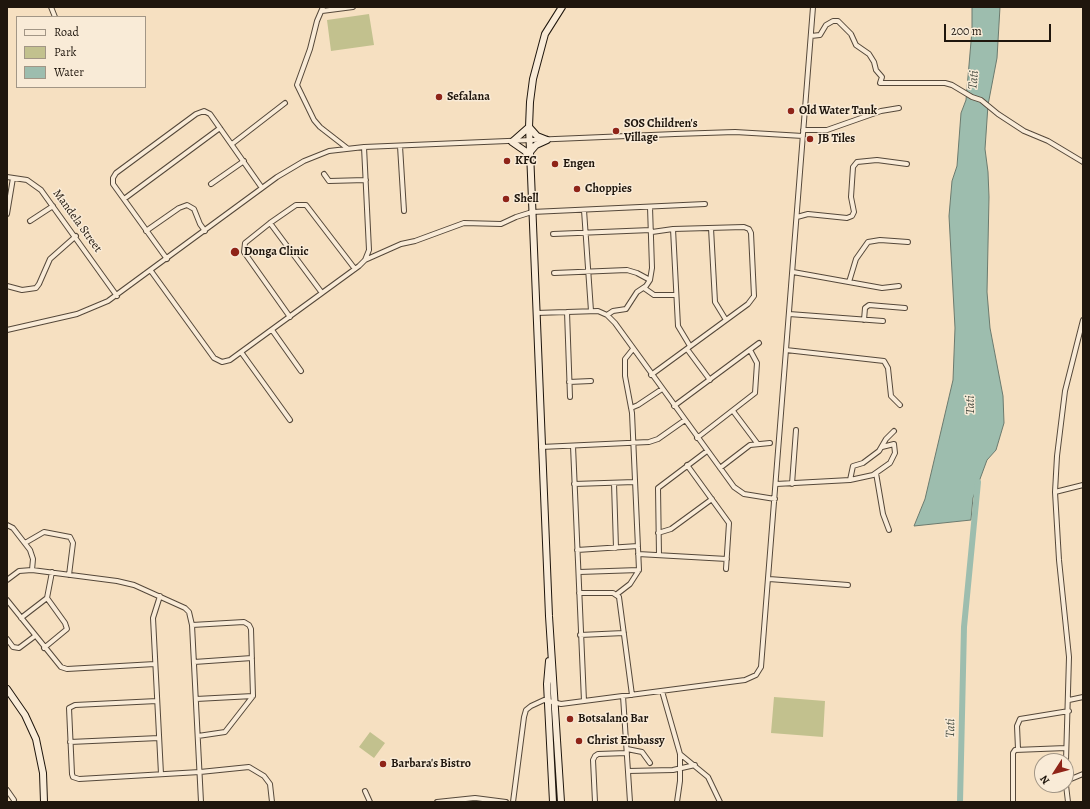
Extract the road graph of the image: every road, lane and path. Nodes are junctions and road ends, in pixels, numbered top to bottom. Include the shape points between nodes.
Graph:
1 (353, 7) edge
2 (813, 7) edge
3 (563, 8) edge
4 (323, 9) edge
5 (811, 36) junction
6 (285, 103) dead end
7 (899, 108) dead end
8 (529, 127) junction
9 (220, 128) junction
10 (803, 130) junction
11 (803, 136) junction
12 (547, 140) junction
13 (529, 141) junction
14 (512, 142) junction
15 (232, 144) junction
16 (400, 146) junction
17 (364, 147) junction
18 (347, 148) junction
19 (530, 155) junction
20 (244, 161) junction
21 (1083, 162) edge
22 (908, 164) dead end
23 (324, 174) dead end
24 (7, 177) edge
25 (13, 178) junction
26 (366, 180) junction
27 (211, 184) dead end
28 (262, 188) junction
29 (124, 199) junction
30 (705, 204) dead end
31 (53, 206) junction
32 (650, 207) junction
33 (584, 210) junction
34 (404, 211) dead end
35 (532, 212) junction
36 (7, 214) edge
37 (797, 217) junction
38 (30, 221) dead end
39 (270, 223) junction
40 (711, 228) junction
41 (673, 229) junction
42 (146, 230) junction
43 (205, 230) junction
44 (652, 231) junction
45 (586, 233) junction
46 (553, 234) dead end
47 (76, 236) junction
48 (908, 242) dead end
49 (167, 259) junction
50 (365, 260) junction
51 (355, 269) junction
52 (151, 271) junction
53 (554, 272) dead end
54 (587, 272) junction
55 (793, 272) junction
56 (650, 280) junction
57 (849, 282) junction
58 (7, 286) edge
59 (898, 286) dead end
60 (644, 288) junction
61 (322, 293) junction
62 (676, 295) junction
63 (117, 296) junction
64 (905, 308) dead end
65 (591, 311) junction
66 (567, 312) junction
67 (536, 314) junction
68 (789, 314) junction
69 (607, 315) junction
70 (290, 317) junction
71 (726, 320) junction
72 (864, 320) junction
73 (1083, 320) edge
74 (882, 321) dead end
75 (7, 330) edge
76 (272, 330) junction
77 (759, 343) dead end
78 (688, 347) junction
79 (633, 348) junction
80 (750, 350) junction
81 (786, 350) junction
82 (241, 352) junction
83 (301, 371) dead end
84 (651, 374) junction
85 (710, 380) junction
86 (591, 381) dead end
87 (569, 382) junction
88 (662, 388) junction
89 (570, 397) dead end
90 (900, 405) dead end
91 (674, 406) junction
92 (631, 408) junction
93 (733, 411) junction
94 (290, 420) dead end
95 (685, 420) junction
96 (796, 430) dead end
97 (894, 431) dead end
98 (697, 438) junction
99 (634, 443) junction
100 (770, 443) dead end
101 (757, 444) junction
102 (573, 446) junction
103 (541, 447) junction
104 (882, 447) junction
105 (707, 451) junction
106 (687, 465) junction
107 (720, 468) junction
108 (876, 473) junction
109 (850, 480) junction
110 (635, 482) junction
111 (614, 483) junction
112 (574, 484) junction
113 (776, 484) junction
114 (792, 484) junction
115 (1083, 485) edge
116 (1055, 492) junction
117 (712, 499) junction
118 (775, 499) junction
119 (7, 525) edge
120 (889, 530) dead end
121 (658, 533) junction
122 (25, 543) junction
123 (638, 546) junction
124 (616, 548) junction
125 (577, 550) junction
126 (638, 554) junction
127 (659, 555) junction
128 (727, 559) junction
129 (726, 569) dead end
130 (32, 570) junction
131 (639, 570) junction
132 (52, 572) junction
133 (579, 572) junction
134 (69, 575) junction
135 (769, 579) junction
136 (7, 580) edge
137 (848, 585) dead end
138 (580, 593) junction
139 (617, 594) junction
140 (160, 596) junction
141 (47, 598) junction
142 (7, 600) edge
143 (12, 606) junction
144 (7, 610) edge
145 (21, 618) junction
146 (192, 625) junction
147 (624, 632) junction
148 (580, 635) junction
149 (35, 636) junction
150 (7, 639) edge
151 (44, 648) junction
152 (252, 658) junction
153 (194, 662) junction
154 (155, 664) junction
155 (7, 690) edge
156 (662, 691) junction
157 (632, 695) junction
158 (253, 696) junction
159 (623, 696) junction
160 (1083, 697) edge
161 (196, 699) junction
162 (1069, 700) junction
163 (157, 701) junction
164 (551, 701) junction
165 (584, 701) junction
166 (1068, 711) junction
167 (198, 736) junction
168 (159, 738) junction
169 (70, 742) junction
170 (1066, 748) junction
171 (1018, 749) junction
172 (627, 751) junction
173 (1066, 753) edge
174 (680, 754) junction
175 (650, 763) dead end
176 (694, 765) junction
177 (680, 769) junction
178 (628, 771) junction
179 (200, 772) junction
180 (161, 774) junction
181 (7, 790) edge
182 (364, 791) dead end
183 (14, 800) dead end
184 (44, 802) edge
185 (202, 802) edge
186 (272, 802) edge
187 (370, 802) edge
188 (437, 802) edge
189 (506, 802) edge
190 (514, 802) edge
191 (553, 802) edge
192 (561, 802) edge
193 (595, 802) edge
194 (630, 802) edge
195 (677, 802) edge
196 (720, 802) edge
197 (1013, 802) edge

1 - 4 street
2 - 5 street
3 - 8 street via 542,47 532,85
4 - 18 street via 297,87 320,128
5 - 10 street
5 - 21 street via 820,35 826,25 838,21 851,34 856,45 869,54 882,77 880,83 952,85 981,100 1024,131 1048,141
6 - 15 street
7 - 10 street via 881,111 827,130
8 - 12 street via 537,136
8 - 13 street
8 - 14 street
9 - 15 street
9 - 29 street
9 - 29 street via 208,112 196,114 115,175 112,182
10 - 11 street
11 - 12 street via 735,132
11 - 37 street
12 - 13 street
12 - 19 street via 536,145
13 - 14 street
13 - 19 street
14 - 16 street
14 - 19 street
15 - 20 street
16 - 17 street
16 - 34 street
17 - 18 street
17 - 26 street
18 - 28 street via 308,159
19 - 35 street
20 - 27 street
20 - 28 street
22 - 37 street via 883,160 857,162 853,167 852,216 847,218 808,214
23 - 26 street via 329,181
24 - 25 street, Mandela Street
25 - 31 street, Mandela Street via 27,180 36,185
25 - 36 street
26 - 50 street via 369,250
28 - 43 street
29 - 42 street
30 - 32 street
31 - 38 street
31 - 47 street, Mandela Street
32 - 33 street
32 - 44 street
33 - 35 street
33 - 45 street
35 - 50 street via 501,224 457,224
35 - 67 street
37 - 55 street
39 - 51 street via 296,205 306,205
39 - 61 street
39 - 70 street via 245,243 244,252
40 - 41 street
40 - 71 street via 715,302
40 - 71 street via 744,227 749,229 751,234 753,298
41 - 44 street
41 - 62 street
42 - 43 street via 187,205 194,209
42 - 49 street
43 - 49 street
44 - 45 street
44 - 56 street
45 - 46 street
45 - 54 street
47 - 58 street via 50,259 38,286 31,290 22,290
47 - 63 street, Mandela Street
48 - 57 street via 868,242 856,259
49 - 52 street
50 - 51 street
51 - 61 street
52 - 63 street
52 - 82 street via 214,358 224,361
53 - 54 street
54 - 56 street via 628,270
54 - 65 street
55 - 57 street
55 - 68 street
56 - 60 street
57 - 59 street via 882,288
60 - 62 street via 654,295
60 - 69 street via 637,292 626,309 613,311
61 - 70 street
62 - 78 street via 678,326
63 - 75 street via 77,314
64 - 72 street via 869,305 865,308
65 - 66 street
65 - 69 street
66 - 67 street
66 - 87 street
67 - 103 street
68 - 72 street
68 - 81 street
69 - 79 street
70 - 76 street
71 - 78 street
72 - 74 street
73 - 116 street via 1065,392
76 - 82 street
76 - 83 street
77 - 80 street
78 - 84 street
78 - 85 street
79 - 84 street
79 - 92 street via 626,357 625,365 626,388
80 - 85 street
80 - 93 street via 757,363 756,392
81 - 90 street via 884,361 888,368 891,396
81 - 113 street
82 - 94 street
84 - 88 street
85 - 91 street
86 - 87 street
87 - 89 street
88 - 91 street
88 - 92 street
91 - 95 street
92 - 99 street
93 - 98 street
93 - 101 street
95 - 98 street
95 - 99 street via 654,441
96 - 114 street
97 - 104 street
98 - 105 street
99 - 102 street
99 - 110 street
100 - 101 street
101 - 107 street via 750,445
102 - 103 street
102 - 112 street
103 - 164 street
104 - 108 street via 894,444 895,452 890,463
104 - 109 street via 870,458 853,466
105 - 106 street
105 - 107 street
106 - 117 street
106 - 121 street via 658,488
107 - 118 street via 739,491
108 - 109 street
108 - 120 street via 883,514
109 - 114 street
110 - 111 street
110 - 123 street
111 - 112 street
111 - 124 street
112 - 125 street
113 - 114 street
113 - 118 street
115 - 116 street
116 - 162 street via 1059,560 1069,647
117 - 121 street via 671,529
117 - 128 street via 729,523
118 - 135 street
119 - 122 street via 14,528
121 - 127 street
122 - 130 street via 32,554
122 - 134 street via 44,532 70,537 73,543
123 - 124 street
123 - 126 street
124 - 125 street
125 - 133 street
126 - 127 street
126 - 131 street
127 - 128 street
128 - 129 street
130 - 132 street
130 - 136 street via 19,571
131 - 133 street
131 - 139 street via 630,584
132 - 134 street
132 - 141 street
133 - 138 street
134 - 140 street via 126,582
135 - 137 street
135 - 156 street via 763,655 761,667 756,675 745,680
138 - 139 street
138 - 148 street
139 - 147 street via 620,599
140 - 146 street via 185,608 191,616
140 - 154 street via 152,618
141 - 145 street
141 - 151 street via 67,629
142 - 143 street
143 - 144 street
143 - 145 street
145 - 149 street
146 - 152 street via 247,623 251,628
146 - 153 street
147 - 148 street
147 - 157 street
148 - 165 street
149 - 150 street via 19,648 12,646
149 - 151 street
151 - 154 street via 64,669
152 - 153 street
152 - 158 street
153 - 161 street
154 - 163 street
155 - 184 street via 25,716 36,739 43,773
156 - 157 street
156 - 174 street
157 - 159 street
158 - 161 street
158 - 167 street via 225,732
159 - 165 street
159 - 172 street
160 - 162 street
161 - 167 street
162 - 166 street
163 - 168 street
163 - 169 street via 72,706 68,711
164 - 165 street via 561,704
164 - 190 street via 531,706 525,712
164 - 191 street
164 - 192 street
166 - 170 street
166 - 171 street via 1020,720 1017,726
167 - 179 street
168 - 169 street
168 - 180 street
169 - 180 street via 72,774 76,779
170 - 171 street
170 - 173 street
171 - 197 street via 1013,753
172 - 175 street via 642,752
172 - 178 street
172 - 193 street via 595,756
174 - 176 street
174 - 177 street
176 - 177 street
176 - 196 street via 708,777
177 - 178 street
177 - 195 street
178 - 194 street
179 - 180 street
179 - 185 street
179 - 186 street via 254,769 270,784
181 - 183 street
182 - 187 street
188 - 189 street via 475,798

